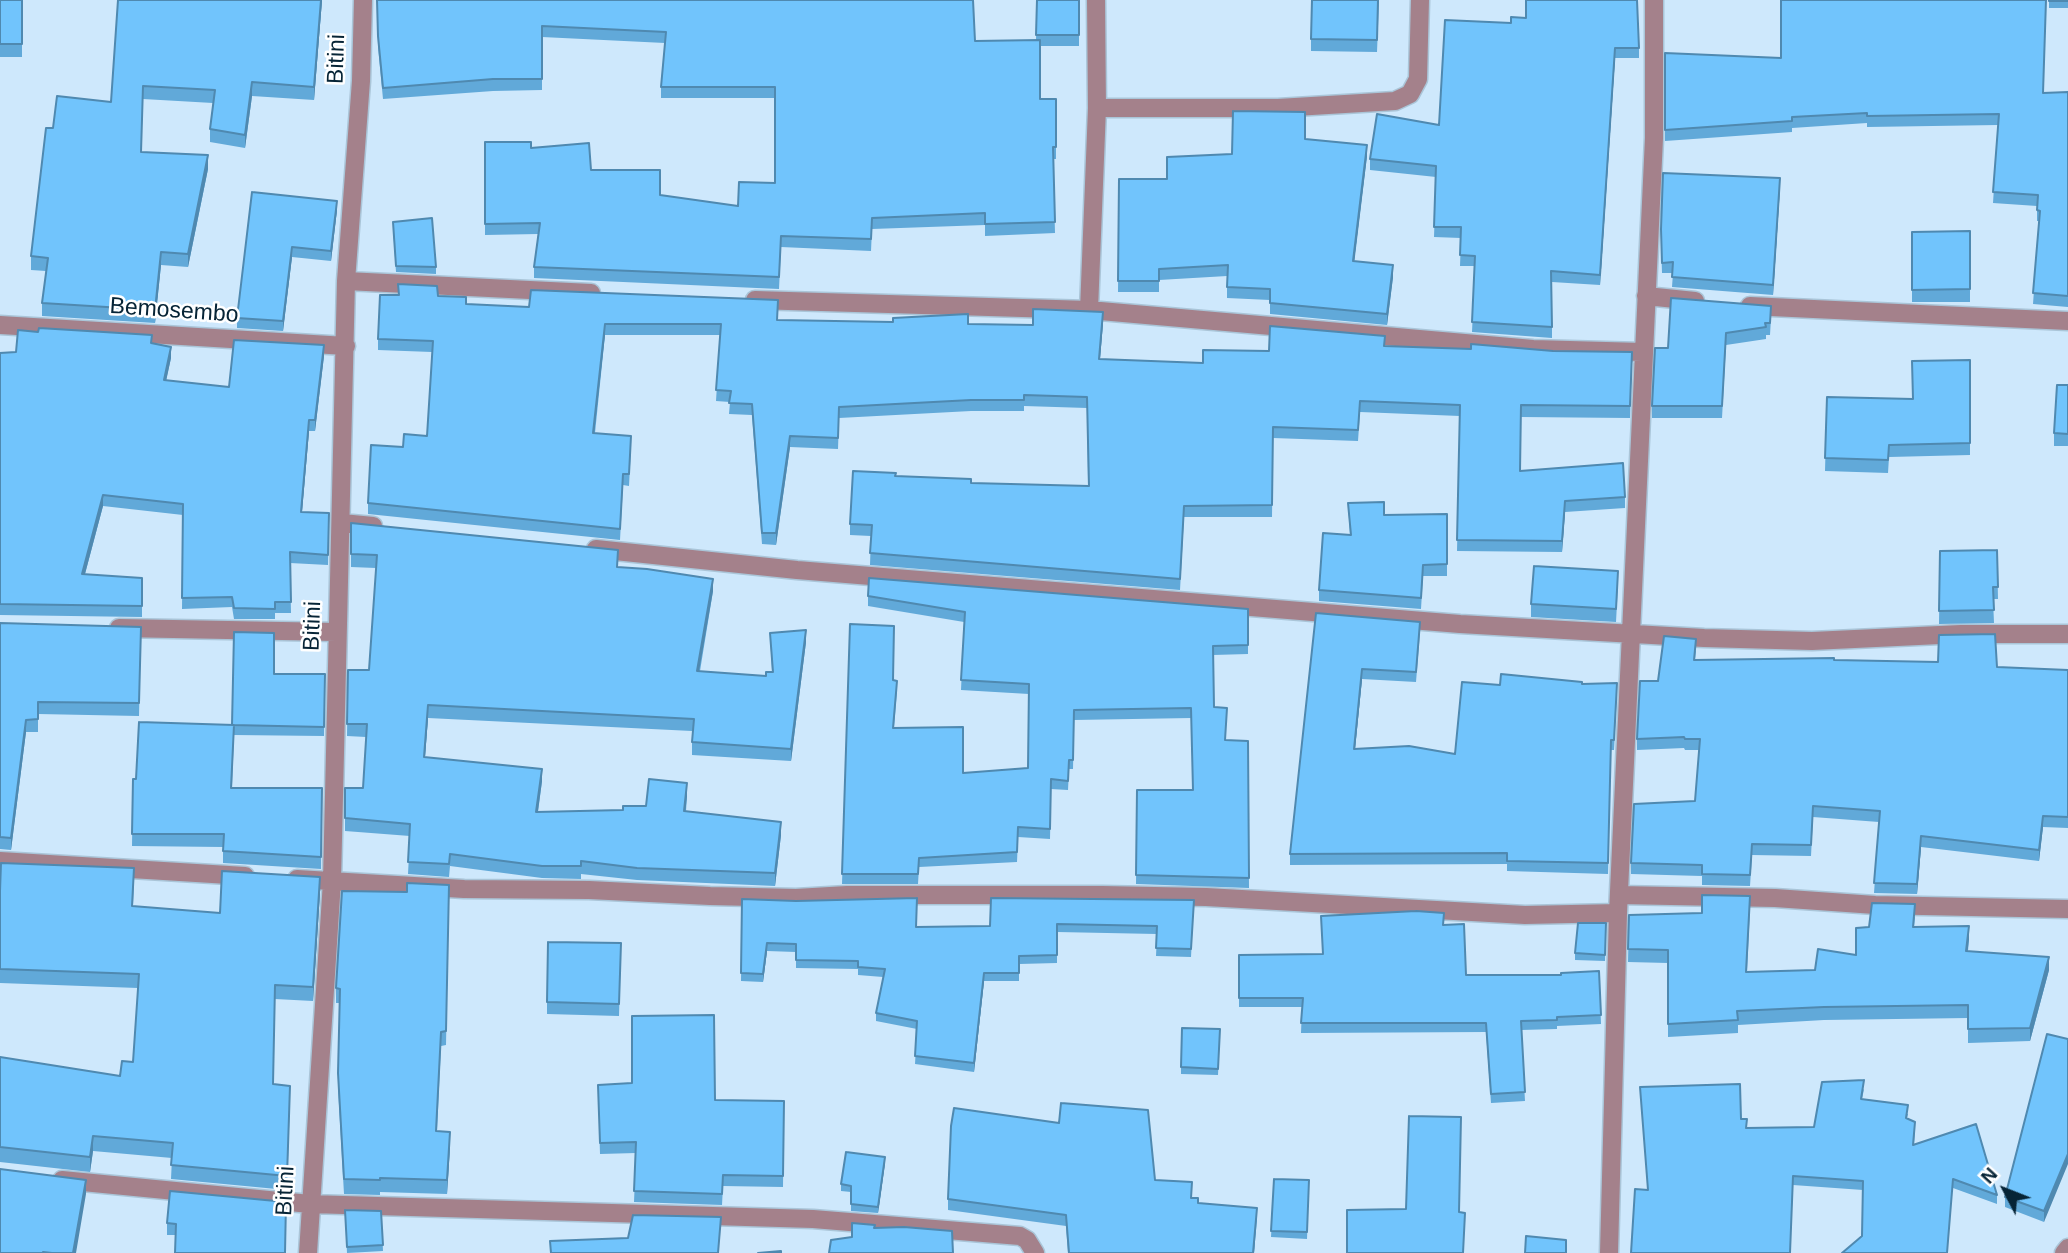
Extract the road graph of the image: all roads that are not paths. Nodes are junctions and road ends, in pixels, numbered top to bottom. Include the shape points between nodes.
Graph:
1 (363, 0) edge
2 (1096, 0) edge
3 (1420, 0) edge
4 (1654, 0) edge
5 (1097, 108) junction
6 (346, 281) junction
7 (604, 293) edge
8 (1646, 296) junction
9 (740, 299) edge
10 (1710, 302) edge
11 (1736, 305) edge
12 (1089, 310) junction
13 (2068, 321) edge
14 (0, 325) edge
15 (346, 346) junction
16 (1642, 352) junction
17 (342, 523) junction
18 (394, 528) edge
19 (579, 547) edge
20 (108, 627) edge
21 (336, 632) junction
22 (1630, 632) junction
23 (2068, 634) edge
24 (0, 862) edge
25 (332, 881) junction
26 (1619, 895) junction
27 (2068, 909) edge
28 (1618, 913) junction
29 (40, 1177) edge
30 (310, 1204) junction
31 (2068, 1248) edge
32 (308, 1253) edge
33 (1035, 1253) edge
34 (1609, 1253) edge
35 (2064, 1253) edge

1 - 6 street, Bitini
2 - 5 street
3 - 5 street via 1418,79 1410,94 1395,101 1278,108
4 - 8 street via 1654,138
5 - 12 street
6 - 7 street
6 - 15 street, Bitini
8 - 10 street
8 - 16 street
9 - 12 street
11 - 13 street
12 - 16 street via 1533,349
14 - 15 street, Bemosembo
15 - 17 street, Bitini
16 - 22 street
17 - 18 street
17 - 21 street, Bitini
19 - 22 street via 1274,610
20 - 21 street
21 - 25 street, Bitini
22 - 23 street via 1812,641
22 - 26 street
24 - 25 street
25 - 28 street via 722,896 1206,897 1525,915
25 - 30 street, Bitini
26 - 27 street
26 - 28 street
28 - 34 street
29 - 30 street
30 - 32 street, Bitini
30 - 33 street via 813,1219 1020,1236
31 - 35 street

